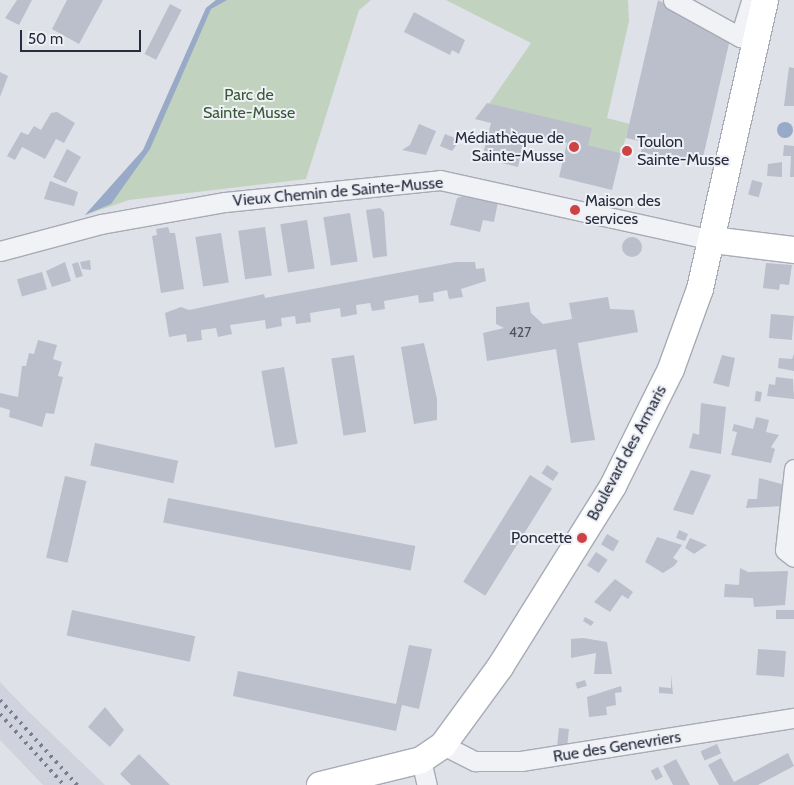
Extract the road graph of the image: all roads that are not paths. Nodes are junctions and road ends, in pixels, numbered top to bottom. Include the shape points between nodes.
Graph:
1 (673, 0) edge
2 (751, 0) edge
3 (765, 0) edge
4 (712, 240) junction
5 (794, 250) edge
6 (0, 251) edge
7 (794, 469) edge
8 (794, 557) edge
9 (794, 718) edge
10 (443, 745) junction
11 (420, 760) junction
12 (320, 785) edge
13 (426, 785) edge

1 - 2 street via 740,38
3 - 4 main road, Boulevard des Armaris
4 - 5 main road, Vieux Chemin de Sainte-Musse
4 - 6 street, Vieux Chemin de Sainte-Musse via 440,180 225,202 101,224
4 - 10 main road, Boulevard des Armaris via 700,289 671,369 613,486 500,667
7 - 8 street via 785,550
9 - 10 street, Rue des Genevriers via 522,761 475,761
10 - 11 main road, Boulevard des Armaris
11 - 12 main road, Boulevard des Armaris
11 - 13 street

